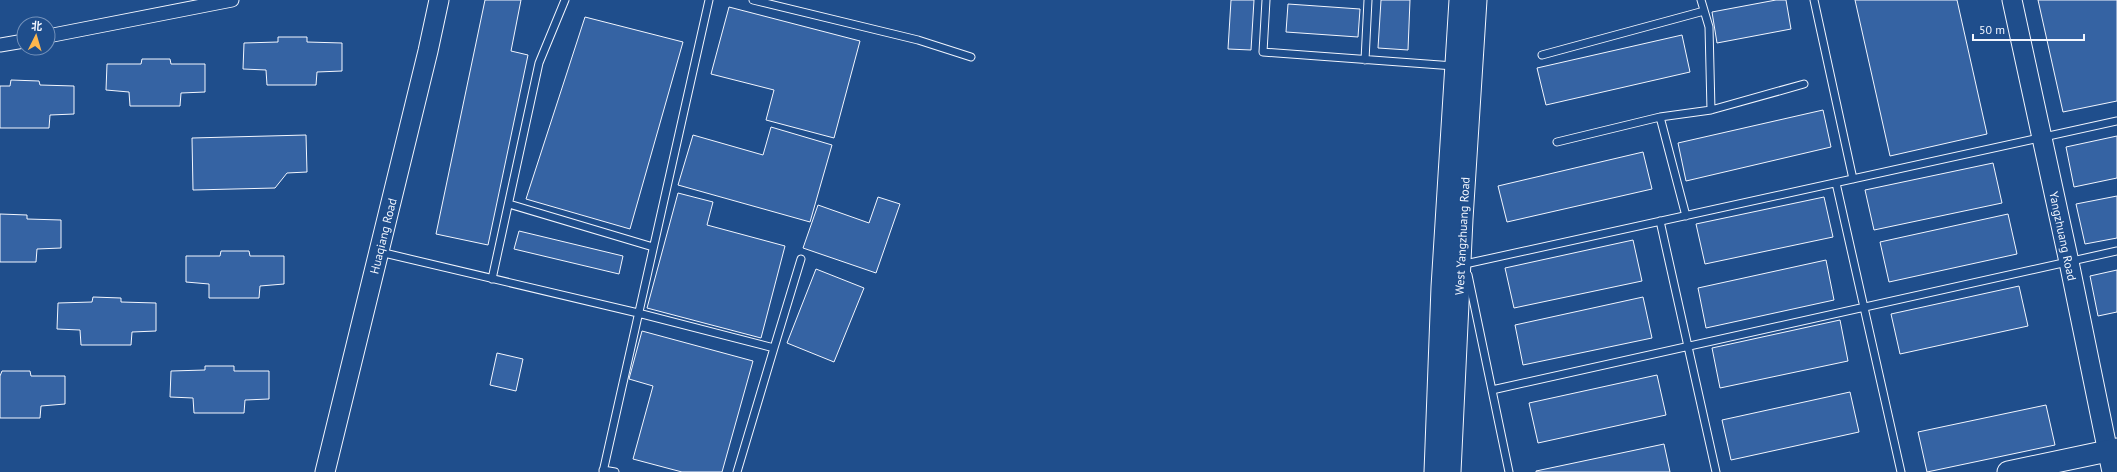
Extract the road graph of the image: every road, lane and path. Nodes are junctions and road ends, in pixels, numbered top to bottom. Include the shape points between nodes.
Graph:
1 (232, 0) edge
2 (439, 0) edge
3 (565, 0) edge
4 (709, 0) edge
5 (754, 0) edge
6 (1266, 0) edge
7 (1368, 0) edge
8 (1459, 0) edge
9 (1477, 0) edge
10 (1701, 0) edge
11 (1814, 0) edge
12 (2012, 0) edge
13 (1704, 11) junction
14 (56, 34) edge
15 (16, 42) edge
16 (0, 45) edge
17 (1542, 55) dead end
18 (971, 57) dead end
19 (1365, 60) junction
20 (1455, 66) junction
21 (1804, 84) dead end
22 (1711, 110) junction
23 (1660, 117) junction
24 (2117, 121) edge
25 (2041, 137) junction
26 (1557, 142) dead end
27 (1853, 179) junction
28 (1836, 183) junction
29 (508, 204) junction
30 (1686, 216) junction
31 (1660, 221) junction
32 (653, 247) junction
33 (2117, 251) edge
34 (379, 252) junction
35 (1463, 257) junction
36 (801, 260) dead end
37 (2069, 262) junction
38 (492, 279) junction
39 (1864, 307) junction
40 (638, 313) junction
41 (1688, 346) junction
42 (774, 348) junction
43 (1492, 390) junction
44 (2112, 450) edge
45 (603, 471) edge
46 (325, 472) edge
47 (615, 472) edge
48 (737, 472) edge
49 (1434, 472) edge
50 (1451, 472) edge
51 (1509, 472) edge
52 (1716, 472) edge
53 (1901, 472) edge
54 (2008, 472) edge
55 (2112, 472) edge

1 - 14 street
2 - 34 street, Huaqiang Road
3 - 29 lane via 539,63
4 - 32 lane
5 - 18 lane via 918,40
6 - 19 lane via 1263,52
7 - 19 lane
8 - 20 street, West Yangzhuang Road
9 - 35 street, West Yangzhuang Road
10 - 13 lane
11 - 27 lane
12 - 25 street, Yangzhuang Road
13 - 17 lane
13 - 22 lane via 1709,27
15 - 16 street
19 - 20 lane
20 - 49 street, West Yangzhuang Road via 1441,287
21 - 22 lane
22 - 23 lane
23 - 26 lane
23 - 30 lane
24 - 25 lane
25 - 27 lane
25 - 37 street, Yangzhuang Road
27 - 28 lane
28 - 30 lane
28 - 39 lane
29 - 32 lane
29 - 38 lane
30 - 31 lane
31 - 35 lane
31 - 41 lane
32 - 40 lane
33 - 37 lane
34 - 38 lane
34 - 46 street, Huaqiang Road
35 - 43 lane
35 - 50 street, West Yangzhuang Road
36 - 42 lane
37 - 39 lane
37 - 44 street, Yangzhuang Road
38 - 40 lane
39 - 41 lane
39 - 53 lane
40 - 42 lane
40 - 45 lane
41 - 43 lane
41 - 52 lane
42 - 48 lane
43 - 51 lane
44 - 54 main road
44 - 55 street, Yangzhuang Road
45 - 47 lane

